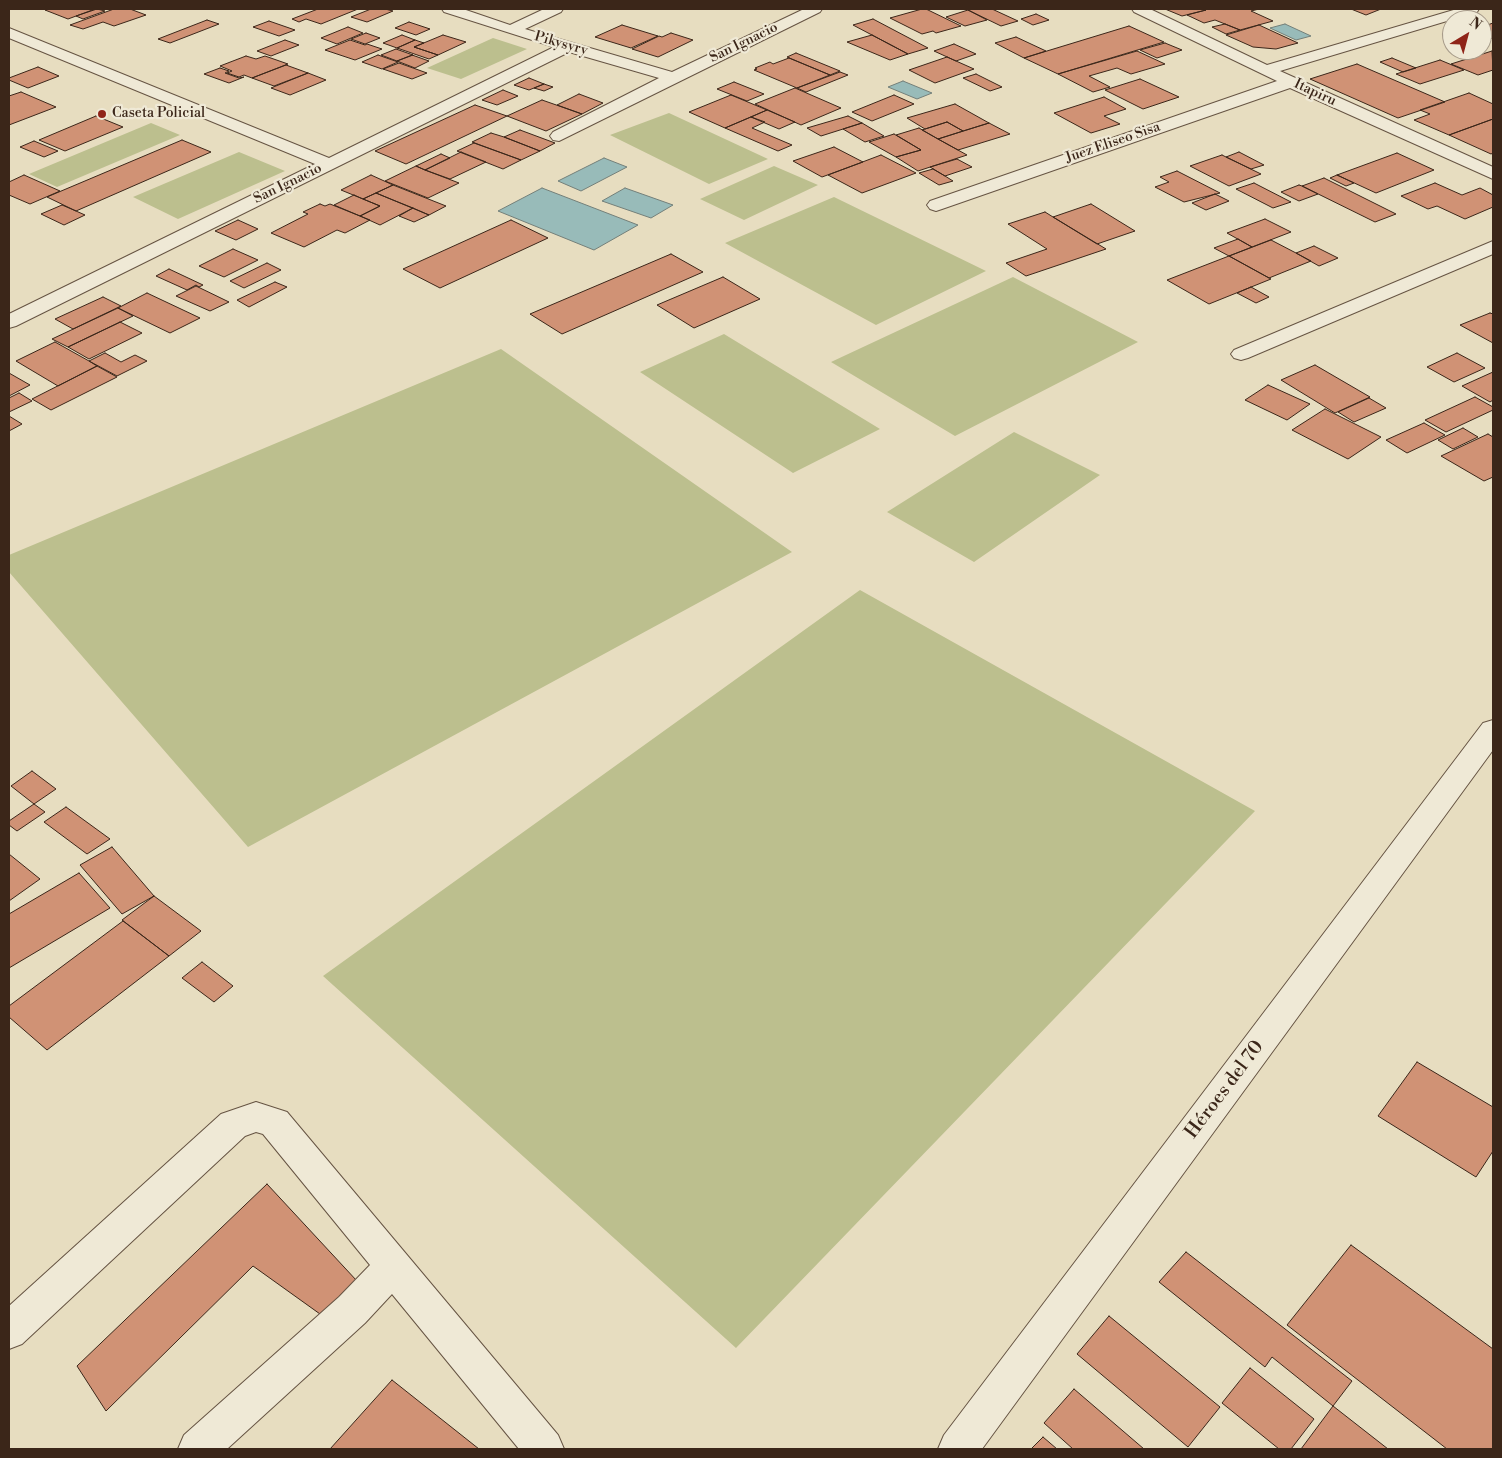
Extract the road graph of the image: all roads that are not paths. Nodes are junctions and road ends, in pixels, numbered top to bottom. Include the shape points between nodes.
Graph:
1 (449, 9) edge
2 (556, 9) edge
3 (815, 9) edge
4 (1138, 9) edge
5 (1472, 9) edge
6 (511, 30) junction
7 (9, 33) edge
8 (567, 47) junction
9 (1266, 70) junction
10 (673, 77) junction
11 (1290, 82) junction
12 (559, 136) dead end
13 (329, 164) junction
14 (1493, 174) edge
15 (936, 205) dead end
16 (1493, 247) edge
17 (9, 322) edge
18 (1241, 354) dead end
19 (1493, 730) edge
20 (393, 1267) junction
21 (9, 1331) edge
22 (198, 1449) edge
23 (544, 1449) edge
24 (958, 1449) edge

1 - 6 street, Pikysyry
2 - 6 street
3 - 10 street, San Ignacio
4 - 9 street, Itapiru
5 - 9 street
6 - 8 street, Pikysyry
7 - 13 street
8 - 10 street, Pikysyry
8 - 13 street, San Ignacio
9 - 11 street, Itapiru
10 - 12 street, San Ignacio
11 - 14 street, Itapiru
11 - 15 street, Juez Eliseo Sisa
13 - 17 street, San Ignacio
16 - 18 street
19 - 24 street, Héroes del 70
20 - 21 street via 275,1123 256,1117 233,1125
20 - 22 street via 352,1310
20 - 23 street

